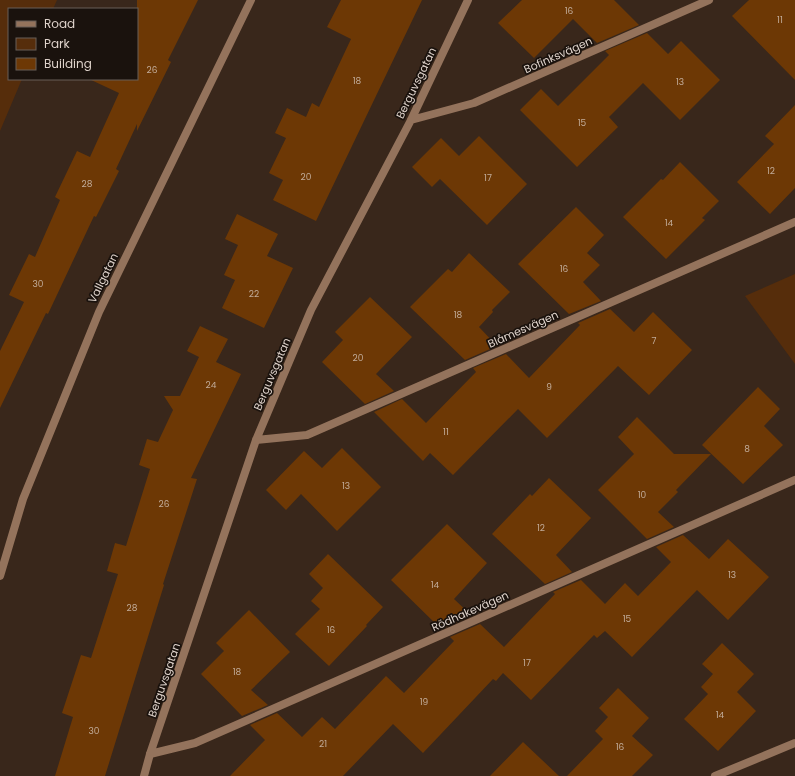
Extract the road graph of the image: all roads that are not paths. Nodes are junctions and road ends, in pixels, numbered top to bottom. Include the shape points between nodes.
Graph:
1 (251, 0) edge
2 (468, 0) edge
3 (709, 0) edge
4 (411, 120) junction
5 (795, 222) edge
6 (256, 440) junction
7 (795, 480) edge
8 (0, 576) edge
9 (795, 743) edge
10 (150, 754) junction
11 (144, 776) edge
12 (715, 776) edge

1 - 8 street, Vallgatan via 99,312 23,499
2 - 4 street, Berguvsgatan
3 - 4 street, Bofinksvägen via 474,104
4 - 6 street, Berguvsgatan via 311,310
5 - 6 street, Blåmesvägen via 306,435
6 - 10 street, Berguvsgatan
7 - 10 street, Rödhakevägen via 196,743
9 - 12 street
10 - 11 street, Berguvsgatan

